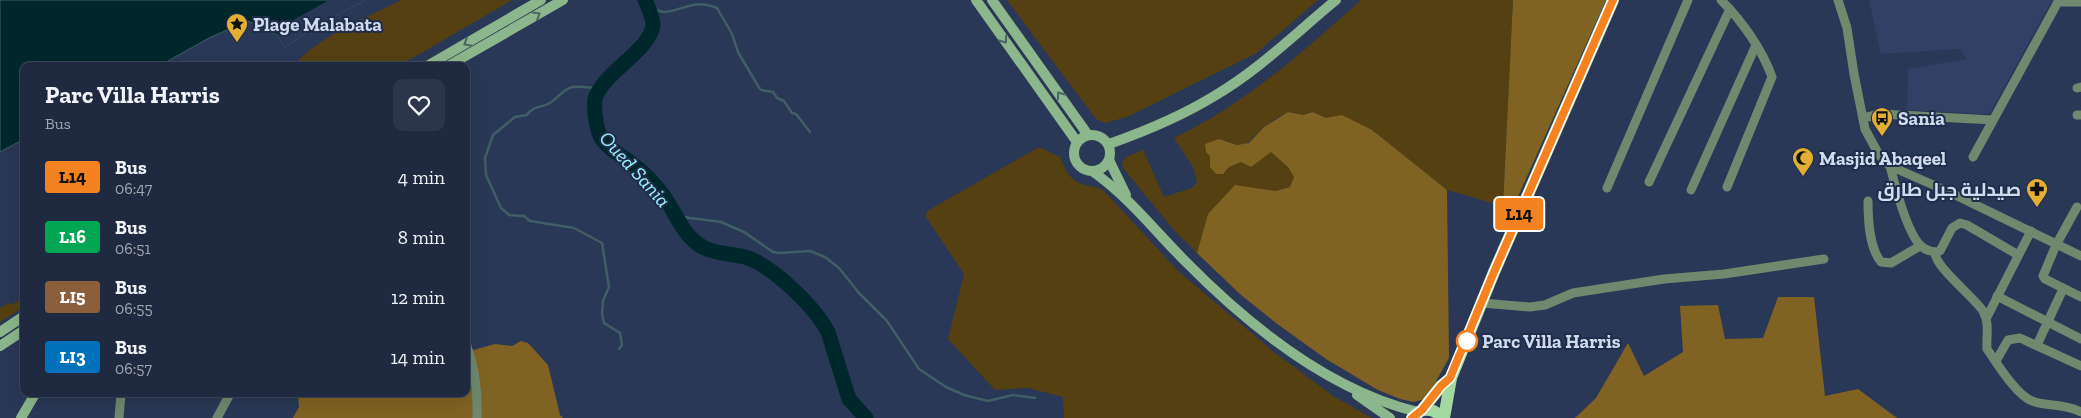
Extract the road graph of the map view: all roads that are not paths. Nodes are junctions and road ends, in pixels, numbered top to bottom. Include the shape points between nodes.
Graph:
1 (541, 0) edge
2 (563, 0) edge
3 (976, 0) edge
4 (992, 0) edge
5 (1336, 0) edge
6 (1613, 0) edge
7 (1688, 0) edge
8 (1722, 0) edge
9 (1838, 0) edge
10 (2059, 1) edge
11 (2081, 2) edge
12 (1730, 9) junction
13 (1756, 45) junction
14 (434, 62) edge
15 (455, 62) edge
16 (1863, 118) junction
17 (1993, 120) junction
18 (1088, 135) junction
19 (1077, 142) junction
20 (1109, 144) junction
21 (1972, 157) dead end
22 (1109, 160) junction
23 (1890, 166) junction
24 (1092, 171) junction
25 (1649, 182) dead end
26 (1727, 187) dead end
27 (1607, 188) dead end
28 (1691, 190) dead end
29 (1129, 200) junction
30 (1868, 201) dead end
31 (2077, 207) dead end
32 (2031, 231) junction
33 (2056, 245) junction
34 (1920, 246) junction
35 (1935, 252) junction
36 (2018, 255) junction
37 (2081, 256) edge
38 (1824, 259) dead end
39 (2063, 289) junction
40 (1997, 296) junction
41 (2081, 298) edge
42 (1482, 303) junction
43 (1986, 317) junction
44 (20, 319) edge
45 (2048, 322) junction
46 (0, 332) edge
47 (20, 333) edge
48 (2081, 339) edge
49 (2037, 345) junction
50 (0, 346) edge
51 (470, 355) edge
52 (1996, 362) junction
53 (2081, 366) edge
54 (1450, 378) junction
55 (1348, 386) junction
56 (32, 397) edge
57 (121, 397) edge
58 (228, 397) edge
59 (2081, 412) edge
60 (1418, 413) edge
61 (21, 418) edge
62 (119, 418) edge
63 (217, 418) edge
64 (477, 418) edge
65 (1390, 418) edge
66 (1443, 418) edge

1 -> 14 street
15 -> 2 street
3 -> 19 street
18 -> 4 street
5 - 20 street via 1251,72 1218,94 1168,121
6 - 42 main road
7 - 27 street
8 - 12 street
9 - 16 street via 1847,28
10 - 11 street
10 - 17 street
12 - 13 street
12 - 25 street
13 - 26 street via 1772,79
13 - 28 street
16 - 17 street via 1880,114
16 - 23 street via 1873,145
17 - 21 street
18 - 19 street
18 - 20 street via 1101,136
19 - 24 street via 1074,150 1077,163
20 - 22 street
22 - 24 street via 1100,169
22 - 29 street
23 - 32 street
23 - 34 street via 1898,198
24 - 29 street
29 - 55 street via 1186,262 1242,313 1316,368
30 - 34 street via 1873,247 1881,262 1891,262
31 - 33 street
32 - 33 street
32 - 36 street
33 - 37 street
33 - 39 street via 2043,276
34 - 35 street
35 - 36 street via 1940,252 1952,228 1960,223
35 - 43 street via 1935,257 1980,306
36 - 40 street
38 - 42 street via 1592,290 1530,307
39 - 41 street
39 - 45 street
40 - 43 street
40 - 45 street
42 - 54 main road
43 - 52 street via 1987,349
44 - 46 street
45 - 48 street
45 - 49 street
47 - 50 street
49 - 52 street via 2020,338 2008,340
49 - 53 street
51 - 64 street via 476,386
52 - 59 street via 2010,382 2032,401 2072,407
54 - 60 main road
54 - 66 main road
55 - 60 street via 1379,401
55 - 65 street
56 - 61 street
57 - 62 street
58 - 63 street
60 - 66 main road via 1435,411

